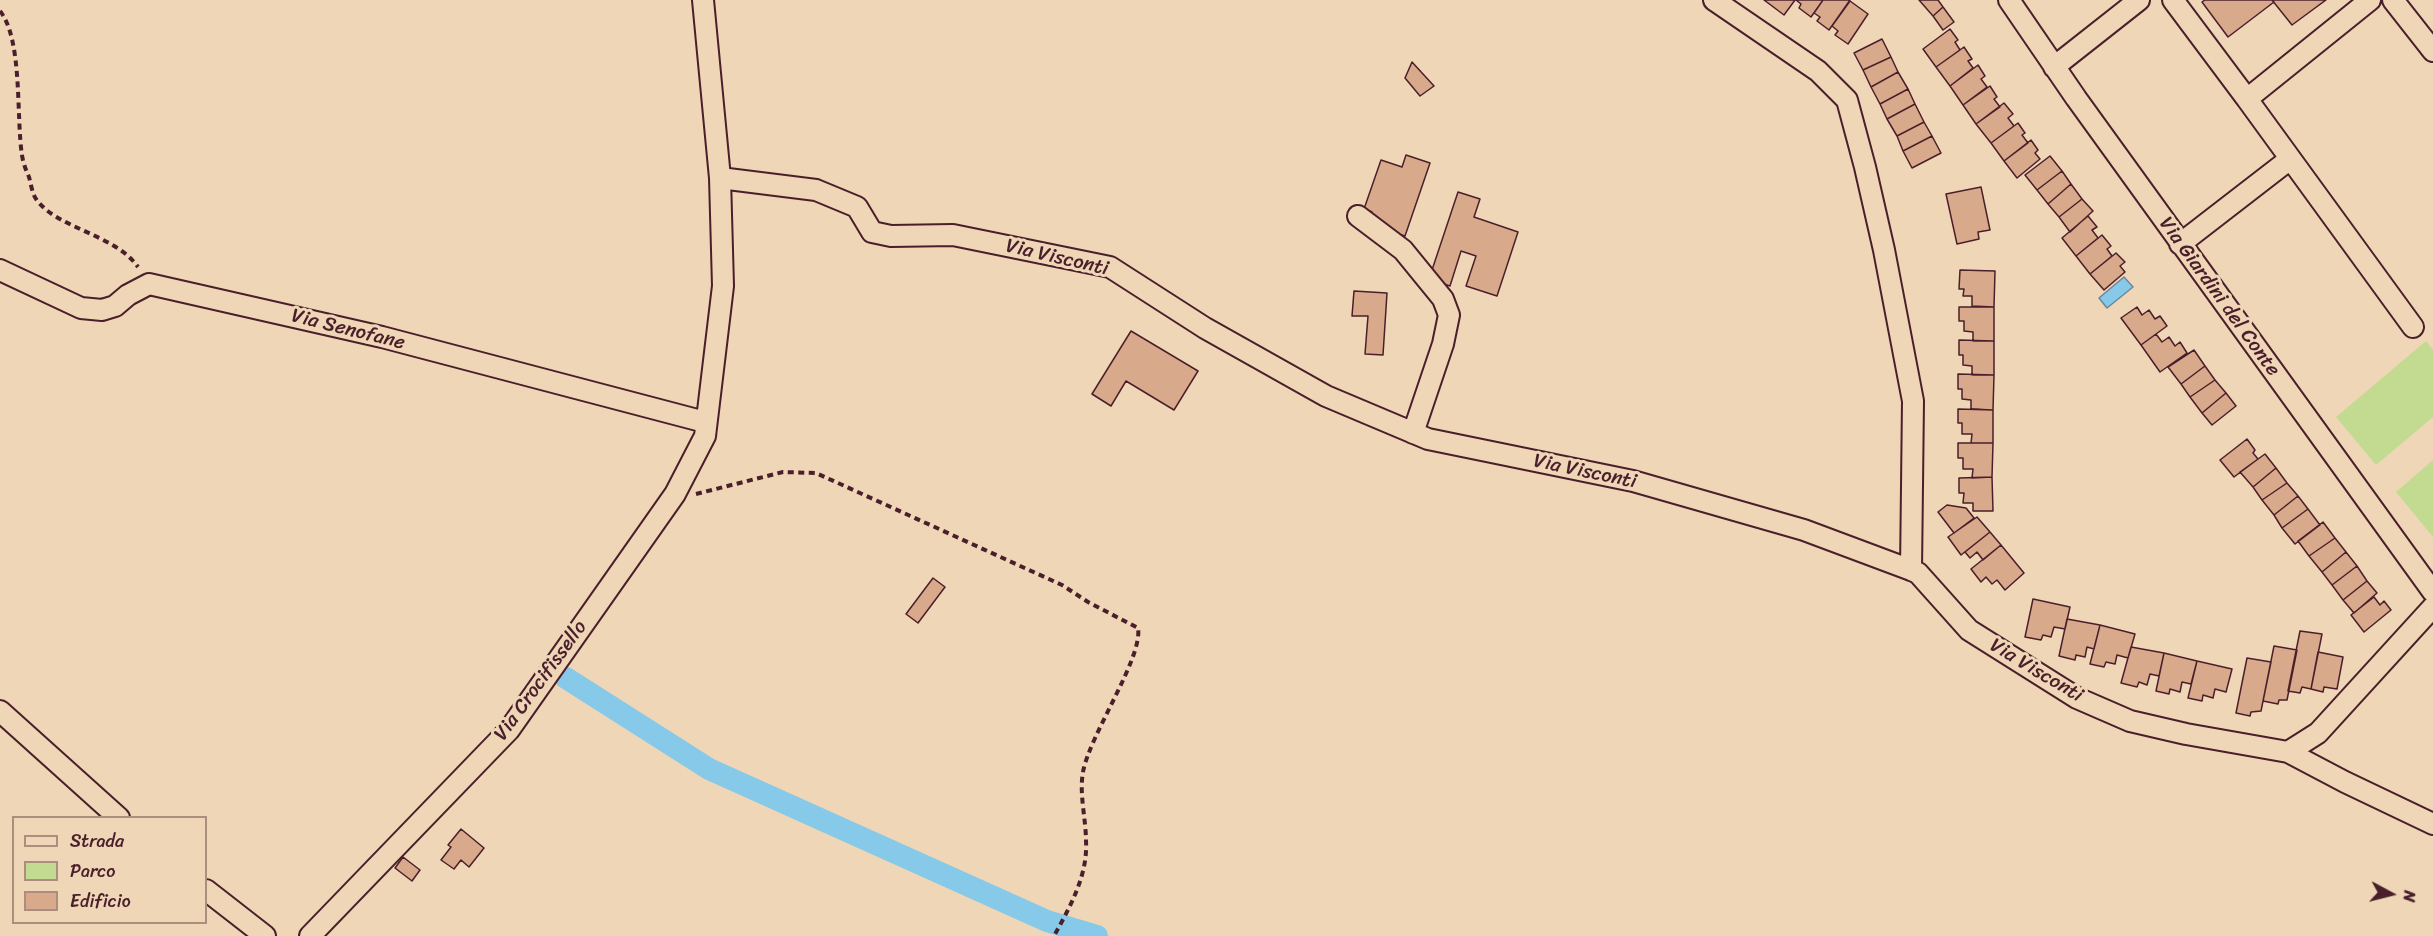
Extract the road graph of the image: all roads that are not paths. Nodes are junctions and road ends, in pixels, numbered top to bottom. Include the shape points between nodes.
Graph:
1 (703, 0) edge
2 (1714, 0) edge
3 (2009, 0) edge
4 (2139, 0) edge
5 (2173, 0) edge
6 (2370, 0) edge
7 (2393, 0) edge
8 (2433, 51) edge
9 (2054, 66) junction
10 (2247, 99) junction
11 (2290, 159) junction
12 (720, 178) junction
13 (1358, 216) dead end
14 (2180, 243) junction
15 (0, 270) edge
16 (2413, 327) dead end
17 (705, 422) junction
18 (1413, 433) junction
19 (1911, 570) junction
20 (2433, 592) edge
21 (2433, 607) edge
22 (0, 711) edge
23 (2288, 752) junction
24 (117, 816) edge
25 (2433, 824) edge
26 (207, 891) edge
27 (265, 936) edge
28 (310, 936) edge

1 - 12 street, Via Crocifissello
2 - 19 street via 1818,71 1847,100 1884,250 1913,401
3 - 9 street, Via Giardini del Conte
4 - 9 street
5 - 10 street
6 - 10 street
7 - 8 street
9 - 14 street, Via Giardini del Conte
10 - 11 street
11 - 14 street
11 - 16 street
12 - 17 street, Via Crocifissello via 723,286
12 - 18 street, Via Visconti via 816,190 857,207 872,232 891,236 953,235 1110,267 1205,328 1326,396
13 - 18 street via 1403,250 1443,299 1449,315
14 - 20 street, Via Giardini del Conte
15 - 17 street, Via Senofane via 81,308 102,310 115,306 149,284 381,337
17 - 28 street, Via Crocifissello via 705,436 679,487 509,730
18 - 19 street, Via Visconti via 1428,440 1633,481 1804,530
19 - 23 street, Via Visconti via 1969,630 2077,698 2130,721
21 - 23 street via 2318,733
22 - 24 street
23 - 25 street, Via Visconti
26 - 27 street

